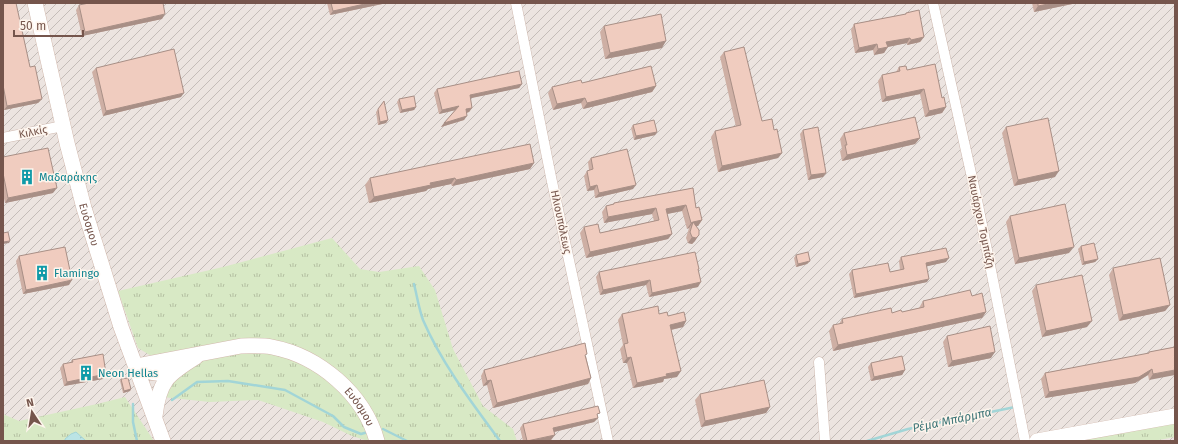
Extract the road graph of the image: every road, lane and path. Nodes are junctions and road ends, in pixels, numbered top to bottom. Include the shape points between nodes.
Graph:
1 (35, 3) edge
2 (516, 3) edge
3 (933, 3) edge
4 (63, 126) junction
5 (3, 138) edge
6 (200, 354) junction
7 (819, 362) dead end
8 (136, 366) junction
9 (177, 369) junction
10 (1175, 416) edge
11 (155, 417) junction
12 (163, 441) edge
13 (376, 441) edge
14 (608, 441) edge
15 (825, 441) edge
16 (1025, 441) edge
17 (1038, 441) edge

1 - 4 street, Ευόσμου
2 - 14 street, Ηλιουπόλεως
3 - 16 street, Ναυάρχου Τομπάζη via 977,200
4 - 5 street, Κιλκίς
4 - 8 street, Ευόσμου via 109,291
6 - 8 street, Ευόσμου
6 - 9 street
6 - 13 street, Ευόσμου via 241,346 257,346 279,349 312,362 334,378 356,400 374,432
7 - 15 street
8 - 9 street via 149,373 158,374
8 - 11 street, Ευόσμου
9 - 11 street via 160,389
10 - 17 street
11 - 12 street, Ευόσμου

